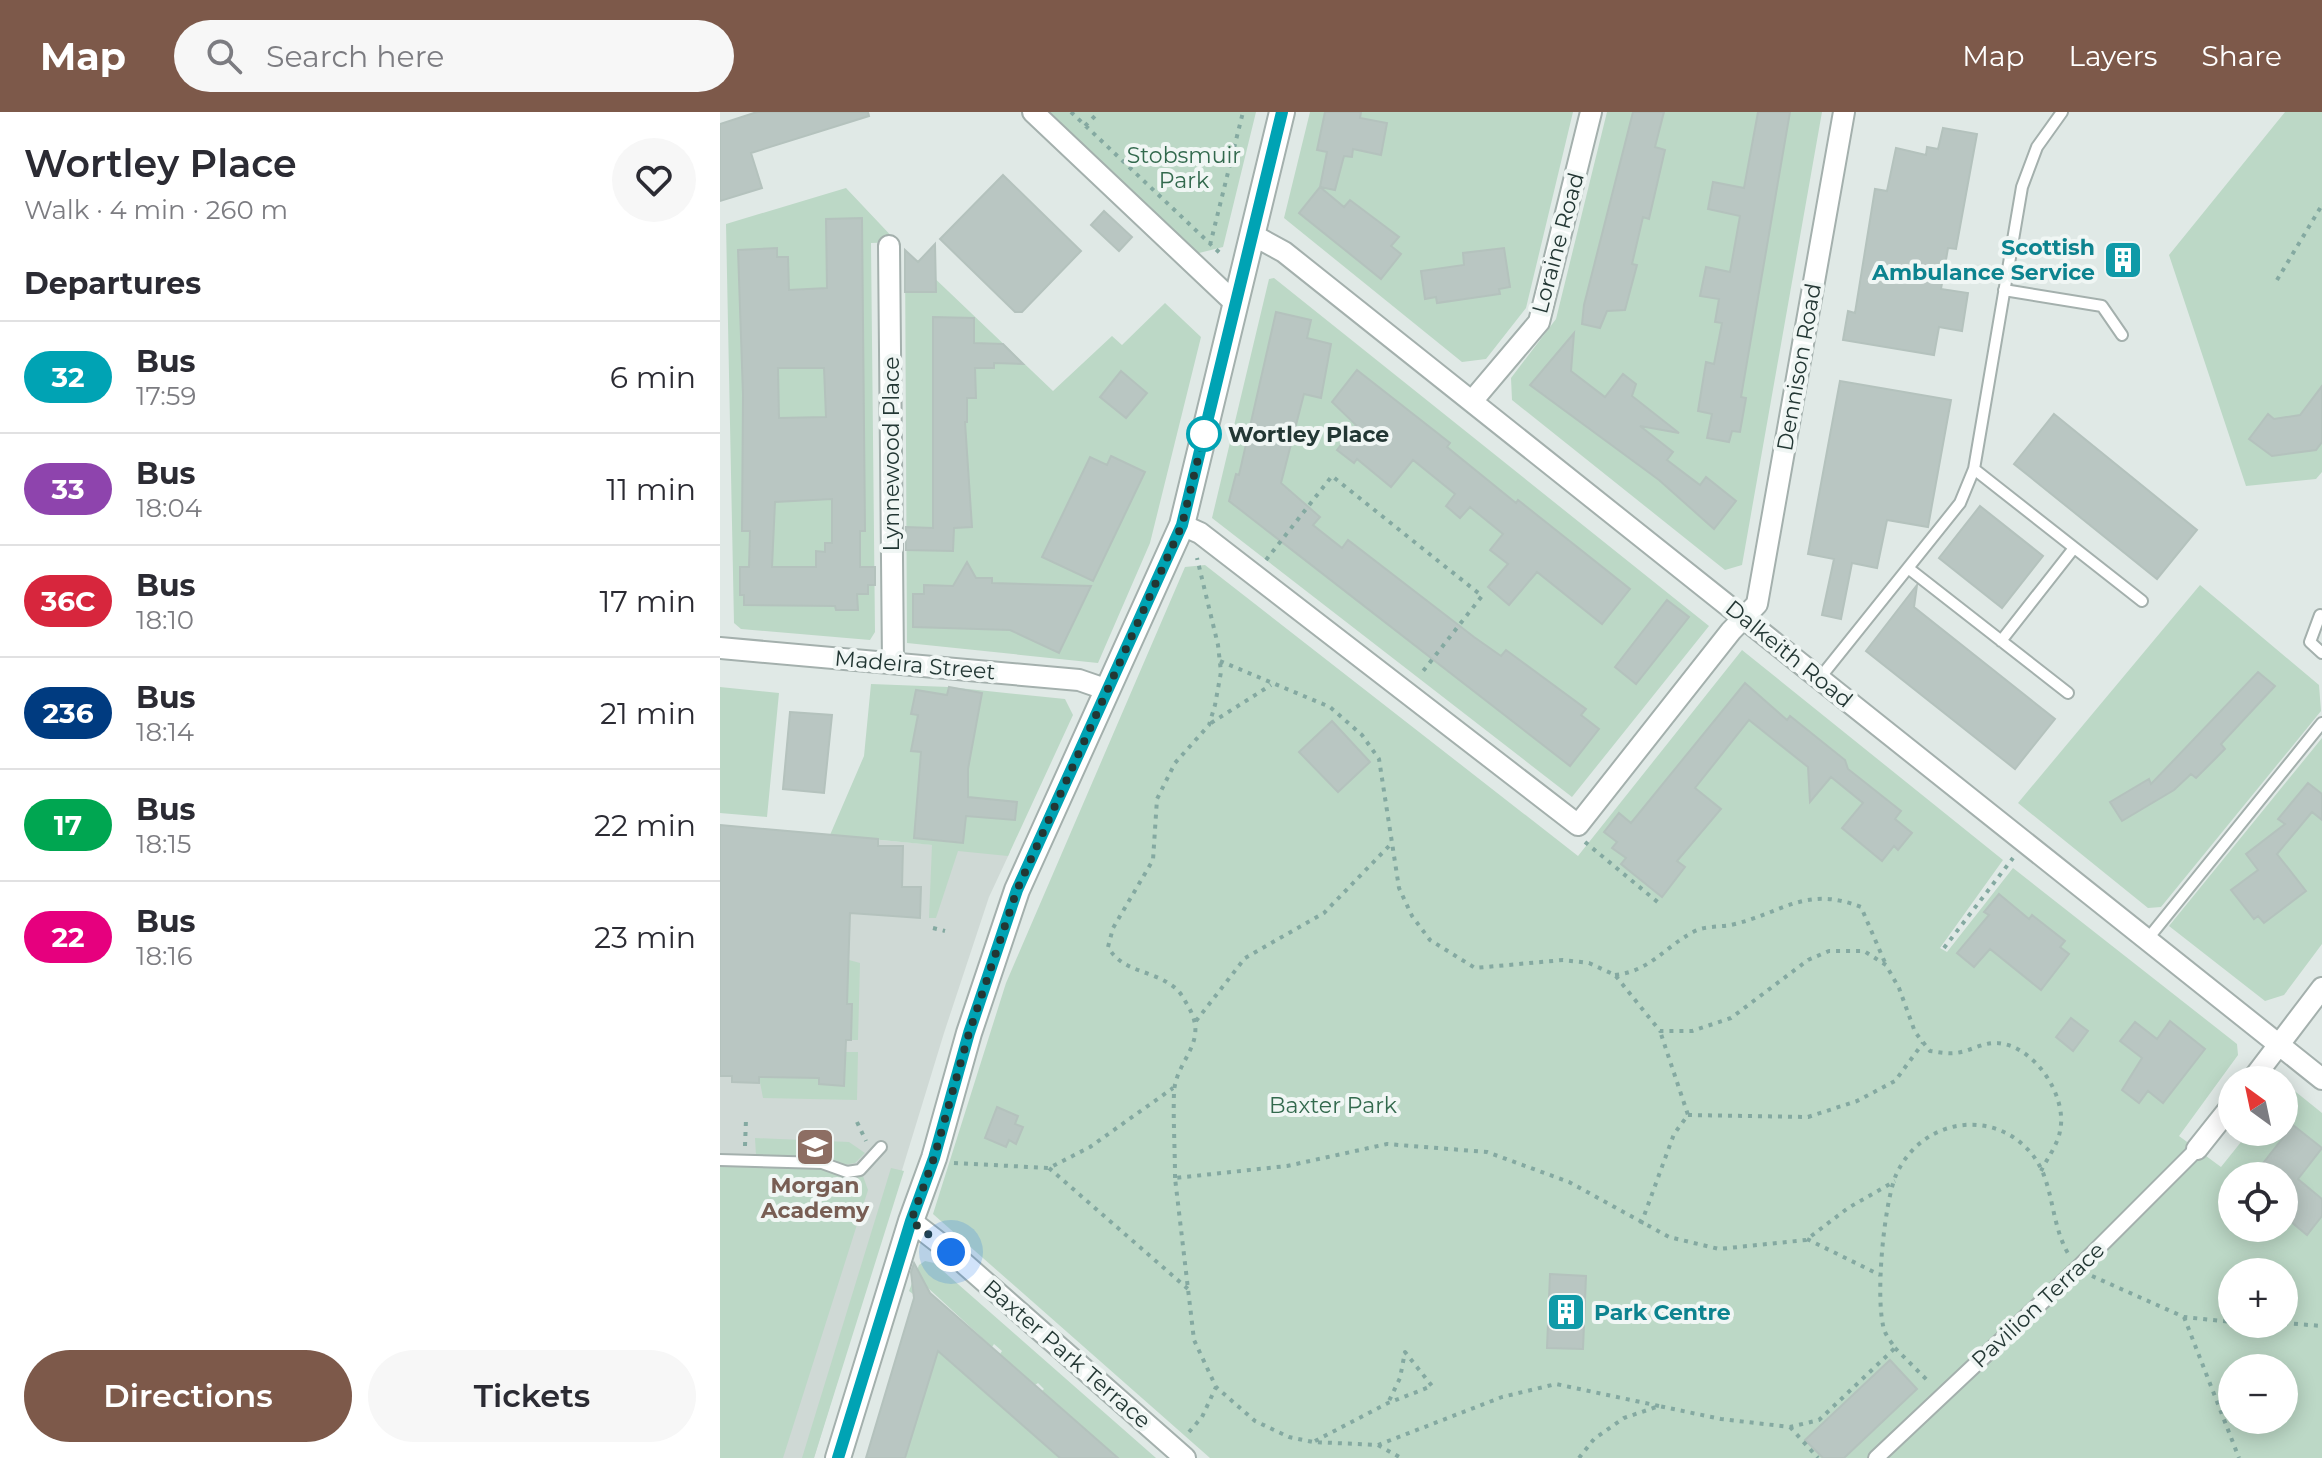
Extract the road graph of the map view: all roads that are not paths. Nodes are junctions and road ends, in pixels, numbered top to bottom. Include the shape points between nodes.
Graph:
1 (1033, 112) edge
2 (1282, 112) edge
3 (1591, 112) edge
4 (1844, 112) edge
5 (2062, 112) edge
6 (1253, 235) junction
7 (889, 246) dead end
8 (2004, 290) junction
9 (1235, 303) junction
10 (2122, 335) dead end
11 (1473, 400) junction
12 (1974, 469) junction
13 (1191, 529) junction
14 (2074, 548) junction
15 (1908, 568) junction
16 (2142, 601) dead end
17 (2320, 615) edge
18 (1744, 618) junction
19 (2001, 641) junction
20 (720, 648) edge
21 (2322, 653) edge
22 (893, 663) junction
23 (1819, 679) junction
24 (1108, 690) junction
25 (2068, 693) dead end
26 (2322, 723) edge
27 (2146, 941) junction
28 (2322, 988) edge
29 (2279, 1045) junction
30 (2263, 1066) edge
31 (2322, 1079) edge
32 (2218, 1123) edge
33 (881, 1147) dead end
34 (2197, 1149) joint
35 (720, 1160) edge
36 (911, 1221) junction
37 (838, 1458) edge
38 (1185, 1458) edge
39 (1876, 1458) edge

1 - 9 street
2 - 6 street
3 - 11 street, Loraine Road via 1539,322
4 - 18 street, Dennison Road via 1757,604
5 - 8 lane via 2037,147 2022,187
6 - 9 street
6 - 11 street, Dalkeith Road via 1284,252
7 - 22 street, Lynnewood Place
8 - 10 lane via 2102,306
8 - 12 lane
9 - 13 street
11 - 18 street, Dalkeith Road
12 - 14 lane
12 - 15 lane via 1960,503
13 - 18 street via 1578,825
13 - 24 street
14 - 16 lane
14 - 19 lane
15 - 19 lane
15 - 23 lane
17 - 21 lane via 2310,642
18 - 23 street, Dalkeith Road
19 - 25 lane
20 - 22 street, Madeira Street
22 - 24 street, Madeira Street via 1079,680
23 - 27 street, Dalkeith Road
24 - 36 street via 1017,890
26 - 27 lane
27 - 29 street, Dalkeith Road
28 - 29 street
29 - 30 street
29 - 31 street, Dalkeith Road
32 - 34 street
33 - 35 lane via 860,1170 847,1172 822,1163
34 - 39 street, Pavilion Terrace
36 - 37 street
36 - 38 street, Baxter Park Terrace

